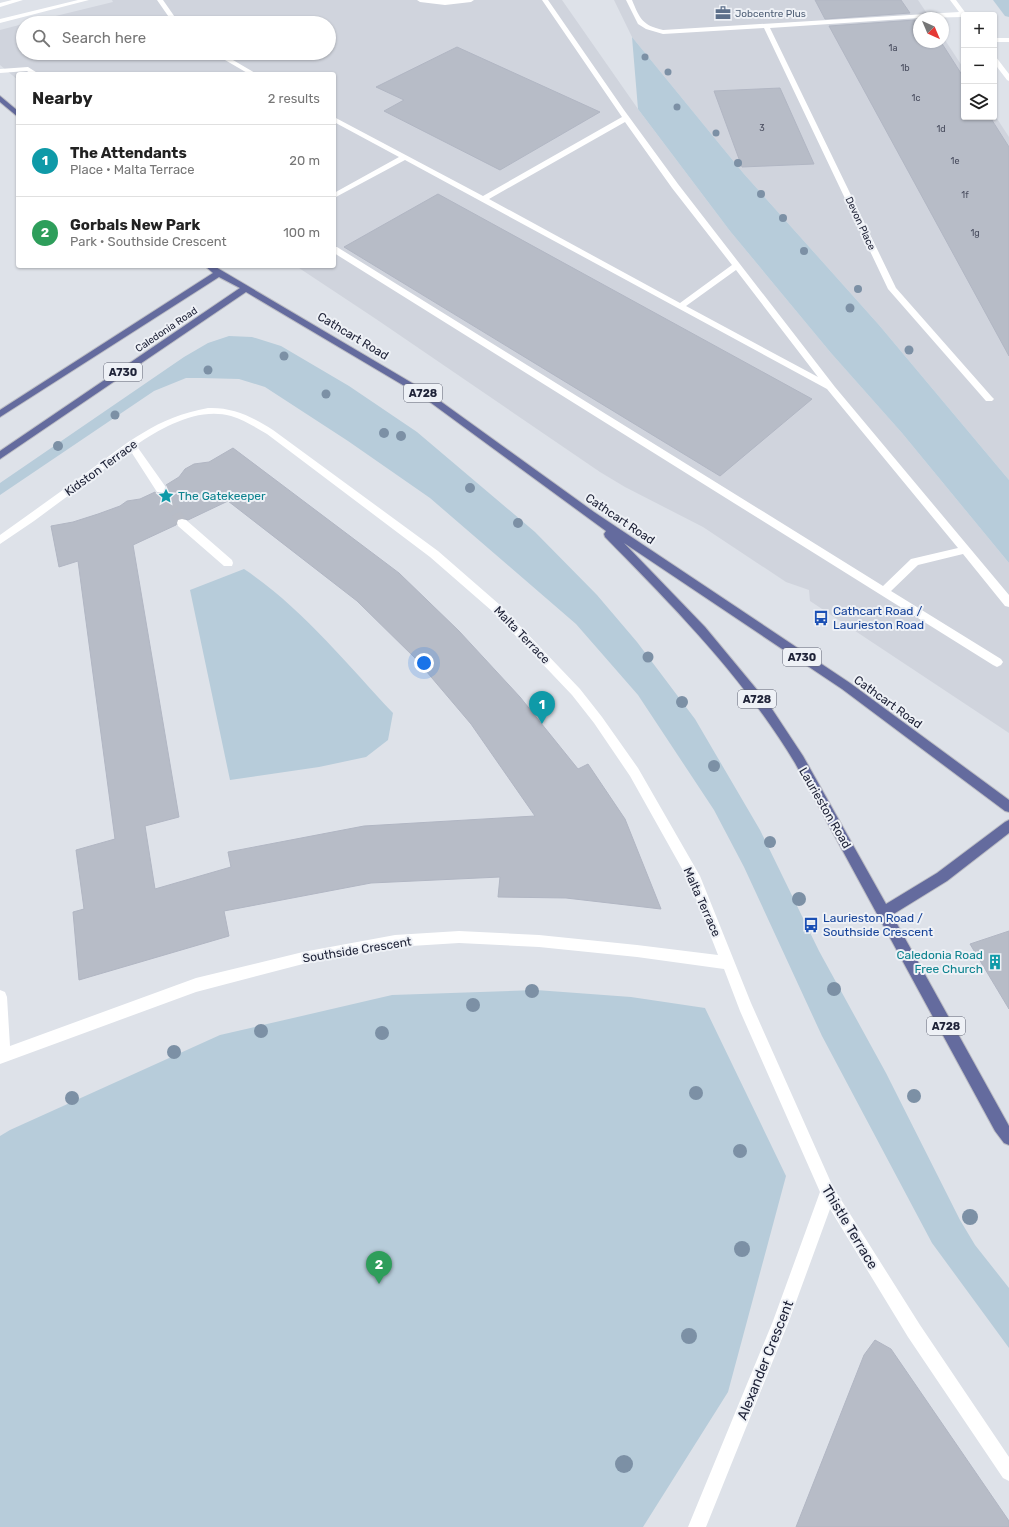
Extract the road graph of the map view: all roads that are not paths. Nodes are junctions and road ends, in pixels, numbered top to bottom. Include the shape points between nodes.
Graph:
1 (20, 0) edge
2 (86, 0) edge
3 (160, 0) edge
4 (420, 0) edge
5 (471, 0) edge
6 (545, 0) edge
7 (629, 0) edge
8 (954, 0) edge
9 (0, 4) edge
10 (963, 12) edge
11 (961, 14) edge
12 (20, 16) edge
13 (171, 16) edge
14 (16, 17) edge
15 (0, 21) edge
16 (766, 25) junction
17 (997, 40) edge
18 (1009, 40) edge
19 (229, 60) edge
20 (997, 62) edge
21 (0, 71) edge
22 (33, 72) edge
23 (250, 72) edge
24 (1009, 79) edge
25 (0, 98) edge
26 (16, 113) edge
27 (626, 118) junction
28 (336, 120) edge
29 (404, 158) junction
30 (336, 195) edge
31 (482, 200) junction
32 (336, 250) edge
33 (737, 266) junction
34 (212, 268) edge
35 (219, 273) junction
36 (246, 288) junction
37 (681, 306) junction
38 (832, 389) junction
39 (989, 399) dead end
40 (209, 411) joint
41 (0, 414) edge
42 (131, 446) junction
43 (0, 456) edge
44 (161, 489) tunnel mouth
45 (590, 515) junction
46 (182, 523) tunnel mouth
47 (0, 540) edge
48 (965, 550) junction
49 (228, 563) dead end
50 (884, 591) junction
51 (1009, 603) edge
52 (997, 662) dead end
53 (1009, 807) edge
54 (1009, 826) edge
55 (885, 912) junction
56 (728, 963) junction
57 (0, 997) edge
58 (1, 1056) edge
59 (1009, 1138) edge
60 (828, 1192) junction
61 (1009, 1472) edge
62 (697, 1527) edge

1 - 9 street
2 - 12 street
3 - 13 street
4 - 5 street via 445,3
6 - 27 street
7 - 16 street via 639,23 652,30 663,32
8 - 10 street
11 - 16 street
14 - 15 street
16 - 39 street, Devon Place via 892,288
17 - 18 street
19 - 23 street
20 - 24 street
21 - 22 street via 28,68
25 - 26 main road
27 - 31 street
27 - 33 street
28 - 29 street
29 - 30 street
29 - 31 street
31 - 37 street
32 - 50 street
33 - 37 street
33 - 38 street
34 - 35 main road, Cathcart Road / A728
35 - 36 main road, Cathcart Road / A728
35 - 41 main road, Caledonia Road / A730
36 - 43 main road, Caledonia Road / A730
36 - 45 main road, Cathcart Road / A728 via 426,395
37 - 38 street
38 - 48 street
40 - 42 street, Kidston Terrace via 170,420
40 - 56 street, Malta Terrace via 245,417 276,437 434,554 496,608 543,656 598,720 634,772 695,880
42 - 44 street
42 - 47 street, Kidston Terrace
45 - 53 main road, Cathcart Road / A730 via 846,686
45 - 55 main road, Laurieston Road / A728 via 720,651 783,734
46 - 49 street
48 - 50 street via 915,562
48 - 51 street
50 - 52 street
54 - 55 main road via 942,877
55 - 59 main road, Laurieston Road / A728 via 1000,1126
56 - 58 street, Southside Crescent via 539,941 459,937 395,941 303,958 196,985
56 - 60 street, Thistle Terrace
57 - 58 street
60 - 61 street, Thistle Terrace via 914,1331
60 - 62 street, Alexander Crescent via 781,1321

